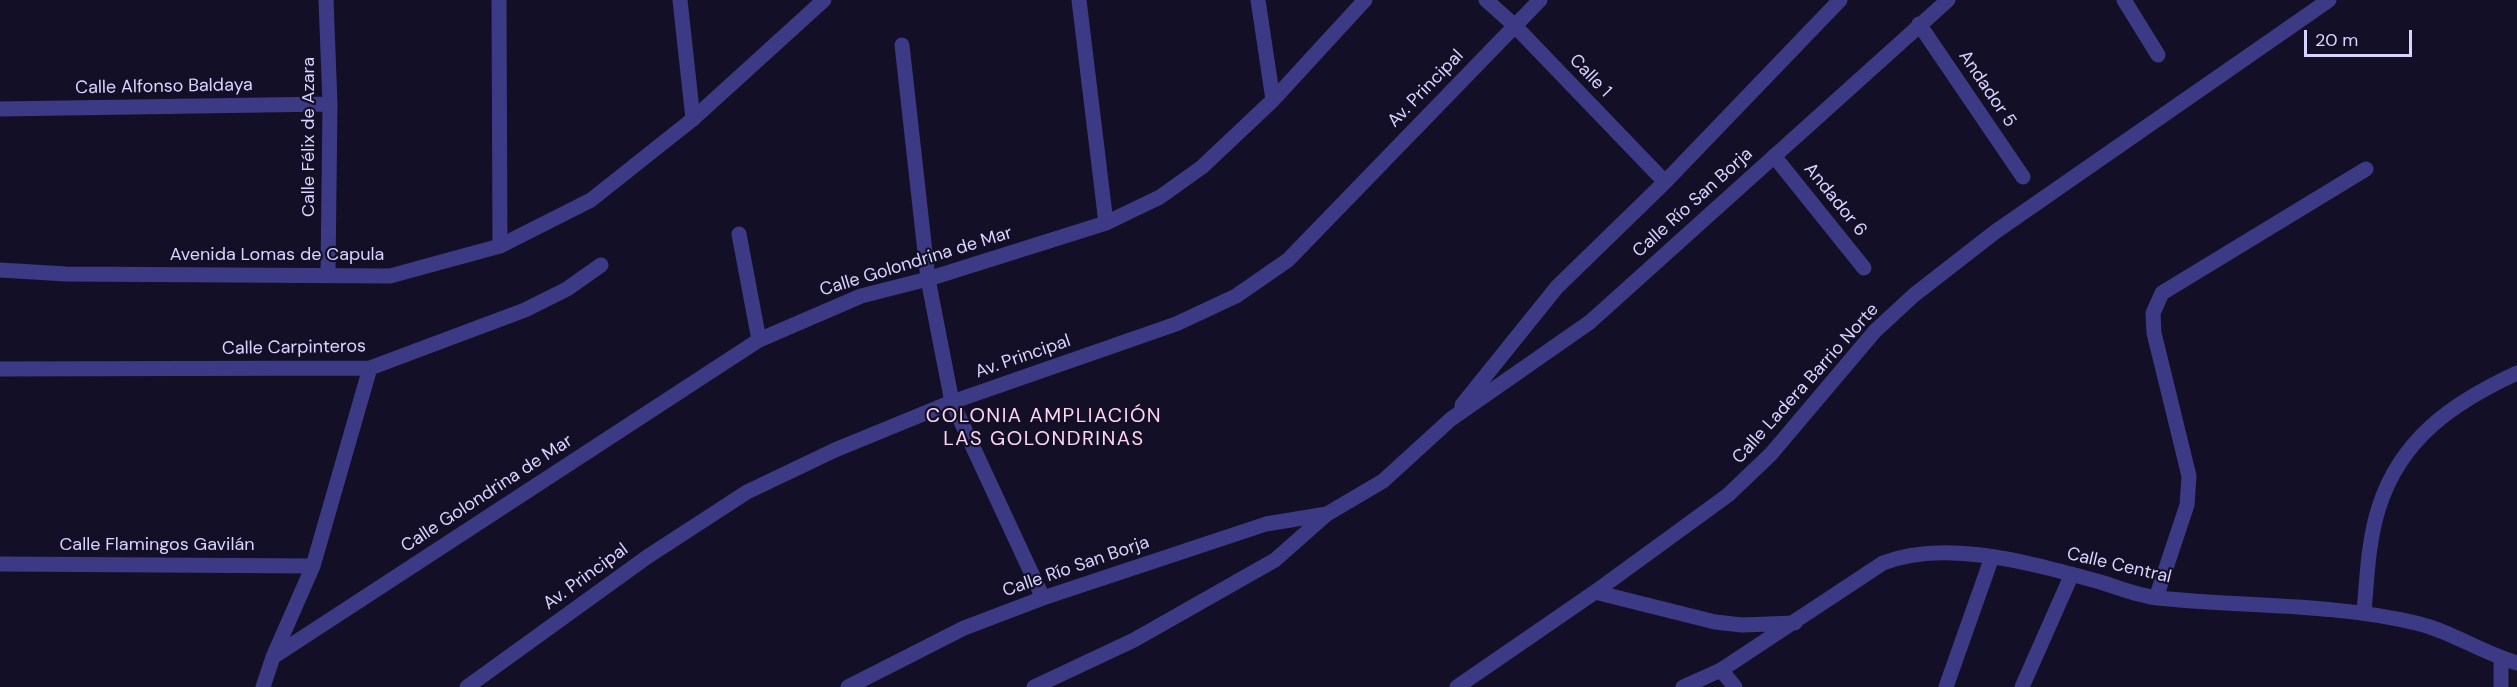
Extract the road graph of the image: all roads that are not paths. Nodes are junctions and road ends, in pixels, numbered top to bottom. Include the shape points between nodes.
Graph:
1 (326, 0) edge
2 (499, 0) edge
3 (680, 0) edge
4 (824, 0) edge
5 (1079, 0) edge
6 (1258, 0) edge
7 (1365, 0) edge
8 (1486, 0) edge
9 (1540, 0) edge
10 (1840, 0) edge
11 (1948, 0) edge
12 (2124, 0) edge
13 (2329, 0) edge
14 (1919, 24) junction
15 (1514, 26) junction
16 (902, 45) dead end
17 (2158, 55) dead end
18 (1273, 100) junction
19 (330, 105) junction
20 (0, 109) edge
21 (693, 119) junction
22 (1774, 156) junction
23 (2366, 169) dead end
24 (2022, 177) dead end
25 (1665, 182) junction
26 (1106, 223) junction
27 (739, 234) dead end
28 (500, 246) junction
29 (601, 266) dead end
30 (1864, 268) dead end
31 (0, 270) edge
32 (328, 274) junction
33 (928, 279) junction
34 (759, 340) junction
35 (370, 368) junction
36 (0, 369) edge
37 (2517, 373) edge
38 (952, 402) junction
39 (1451, 419) junction
40 (1327, 514) junction
41 (1992, 557) junction
42 (0, 564) edge
43 (313, 566) junction
44 (2072, 574) junction
45 (1595, 592) junction
46 (1043, 598) junction
47 (2156, 598) junction
48 (2364, 612) junction
49 (1795, 622) junction
50 (273, 657) junction
51 (2501, 659) junction
52 (2517, 663) edge
53 (1721, 670) junction
54 (263, 687) edge
55 (467, 687) edge
56 (848, 687) edge
57 (1034, 687) edge
58 (1457, 687) edge
59 (1683, 687) edge
60 (1735, 687) edge
61 (1946, 687) edge
62 (2022, 687) edge
63 (2501, 687) edge

1 - 19 street, Calle Félix de Azara
2 - 28 street
3 - 21 street
4 - 21 street, Avenida Lomas de Capula
5 - 26 street
6 - 18 street
7 - 18 street, Calle Golondrina de Mar
8 - 15 street, Calle 1
9 - 15 street, Av. Principal
10 - 25 street, Calle Río San Borja
11 - 14 street, Calle Río San Borja
12 - 17 street
13 - 45 street, Calle Ladera Barrio Norte via 1995,232 1914,295 1875,332 1750,476
14 - 22 street, Calle Río San Borja
14 - 24 street, Andador 5
15 - 25 street, Calle 1
15 - 38 street, Av. Principal via 1288,260 1236,296 1176,324
16 - 33 street
18 - 26 street, Calle Golondrina de Mar via 1202,167 1160,197
19 - 20 street, Calle Alfonso Baldaya
19 - 32 street, Calle Félix de Azara
21 - 28 street, Avenida Lomas de Capula via 591,200
22 - 30 street, Andador 6
22 - 39 street, Calle Río San Borja via 1590,322
23 - 47 street via 2162,293 2153,313 2154,333 2189,476 2187,506
25 - 39 street, Calle Río San Borja via 1557,287
26 - 33 street, Calle Golondrina de Mar
27 - 34 street
28 - 32 street, Avenida Lomas de Capula via 390,276
29 - 35 street, Calle Carpinteros via 525,310
31 - 32 street, Avenida Lomas de Capula via 77,274
33 - 34 street, Calle Golondrina de Mar via 861,296
33 - 38 street
34 - 50 street, Calle Golondrina de Mar
35 - 36 street, Calle Carpinteros
35 - 43 street
37 - 48 street via 2481,390 2437,419 2401,461 2379,507 2368,560
38 - 46 street
38 - 55 street, Av. Principal via 835,450 747,492 647,557
39 - 40 street, Calle Río San Borja via 1383,481
40 - 46 street, Calle Río San Borja via 1266,524
40 - 57 street, Calle Río San Borja via 1275,560 1134,640
41 - 44 street, Calle Central
41 - 49 street, Calle Central via 1905,554 1883,562
41 - 61 street
42 - 43 street, Calle Flamingos Gavilán
43 - 50 street
44 - 47 street, Calle Central
44 - 62 street
45 - 49 street via 1715,622
45 - 58 street, Calle Ladera Barrio Norte
46 - 56 street, Calle Río San Borja via 964,628
47 - 48 street, Calle Central
48 - 51 street, Calle Central via 2419,623
49 - 53 street, Calle Central
50 - 54 street
51 - 52 street, Calle Central
51 - 63 street
53 - 59 street, Calle Central
53 - 60 street

